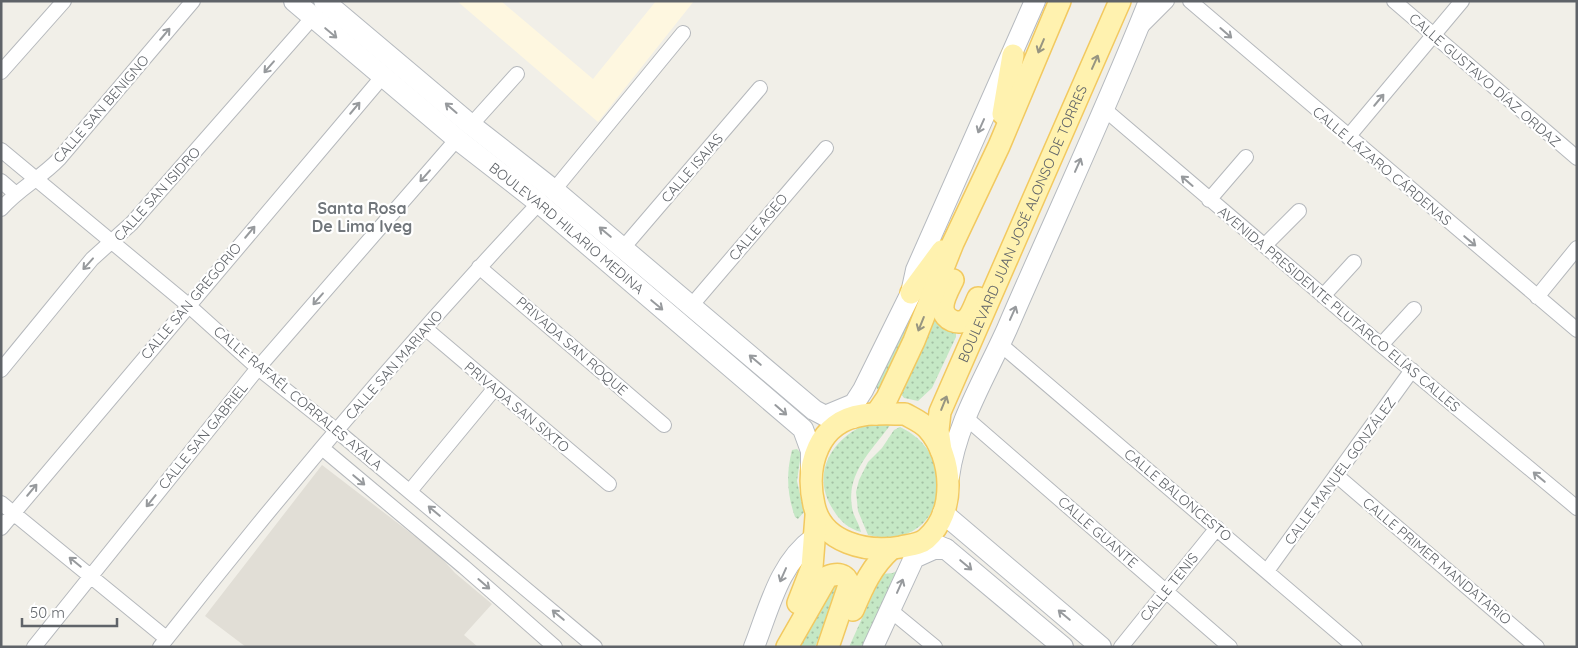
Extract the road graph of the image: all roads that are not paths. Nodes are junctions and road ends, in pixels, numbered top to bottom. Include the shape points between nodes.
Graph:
1 (64, 1) edge
2 (193, 1) edge
3 (294, 1) edge
4 (1035, 1) edge
5 (1060, 1) edge
6 (1120, 1) edge
7 (1149, 1) edge
8 (1167, 1) edge
9 (1190, 1) edge
10 (1394, 1) edge
11 (1462, 1) edge
12 (318, 9) edge
13 (1138, 29) junction
14 (683, 32) dead end
15 (1433, 36) junction
16 (1013, 55) junction
17 (1, 72) edge
18 (517, 74) dead end
19 (382, 76) junction
20 (760, 88) dead end
21 (1103, 108) junction
22 (464, 132) junction
23 (1348, 137) junction
24 (998, 146) junction
25 (826, 148) dead end
26 (1, 150) edge
27 (1246, 157) dead end
28 (1577, 158) edge
29 (37, 180) junction
30 (1, 182) edge
31 (554, 190) junction
32 (16, 194) junction
33 (1209, 200) junction
34 (971, 202) junction
35 (538, 203) junction
36 (1, 209) edge
37 (1030, 210) junction
38 (1299, 211) dead end
39 (961, 225) junction
40 (112, 243) junction
41 (1265, 245) junction
42 (624, 248) junction
43 (1577, 248) edge
44 (1354, 262) dead end
45 (479, 266) junction
46 (911, 292) junction
47 (1323, 296) junction
48 (1537, 297) junction
49 (188, 305) junction
50 (691, 306) junction
51 (1414, 309) dead end
52 (426, 329) junction
53 (1577, 330) edge
54 (1000, 344) junction
55 (1381, 346) junction
56 (258, 368) junction
57 (1, 370) edge
58 (1412, 370) junction
59 (494, 388) junction
60 (876, 414) junction
61 (822, 415) junction
62 (966, 417) junction
63 (853, 418) junction
64 (664, 425) dead end
65 (336, 430) junction
66 (322, 448) junction
67 (941, 450) junction
68 (811, 472) junction
69 (1336, 475) junction
70 (609, 484) dead end
71 (948, 489) junction
72 (410, 491) junction
73 (1, 503) edge
74 (1577, 508) edge
75 (13, 512) junction
76 (943, 513) junction
77 (816, 516) junction
78 (1, 528) edge
79 (1218, 528) junction
80 (814, 538) junction
81 (925, 540) junction
82 (890, 549) junction
83 (946, 549) junction
84 (1267, 571) junction
85 (91, 575) junction
86 (1166, 591) junction
87 (890, 610) junction
88 (163, 643) edge
89 (34, 647) edge
90 (555, 647) edge
91 (595, 647) edge
92 (754, 647) edge
93 (778, 647) edge
94 (787, 647) edge
95 (828, 647) edge
96 (836, 647) edge
97 (873, 647) edge
98 (935, 647) edge
99 (1063, 647) edge
100 (1101, 647) edge
101 (1121, 647) edge
102 (1230, 647) edge
103 (1355, 647) edge
104 (1537, 647) edge

1 - 17 street
29 -> 2 street, CALLE SAN BENIGNO via 59,159
3 - 12 main road, BOULEVARD HILARIO MEDINA
4 - 16 main road
5 -> 24 main road
37 -> 6 main road, BOULEVARD JUAN JOSÉ ALONSO DE TORRES
7 - 13 main road
8 - 13 street
9 -> 23 street, CALLE LÁZARO CÁRDENAS
10 - 15 street, CALLE GUSTAVO DÍAZ ORDAZ
11 - 15 street
12 -> 19 main road, BOULEVARD HILARIO MEDINA
22 -> 12 main road, BOULEVARD HILARIO MEDINA
12 -> 40 street, CALLE SAN ISIDRO
13 - 21 main road
14 - 31 street
23 -> 15 street
15 - 28 street, CALLE GUSTAVO DÍAZ ORDAZ
16 - 24 main road
16 -> 46 main road via 916,270
18 - 22 street, CALLE SAN GABRIEL
19 - 22 main road, BOULEVARD HILARIO MEDINA
49 -> 19 street, CALLE SAN GREGORIO
20 - 42 street, CALLE ISAIAS
33 -> 21 street, AVENIDA PRESIDENTE PLUTARCO ELÍAS CALLES
54 -> 21 main road
22 - 31 main road, BOULEVARD HILARIO MEDINA
22 - 35 main road, BOULEVARD HILARIO MEDINA
22 -> 56 street, CALLE SAN GABRIEL
23 -> 48 street, CALLE LÁZARO CÁRDENAS
24 - 34 main road
25 - 50 street, CALLE AGEO
26 - 29 street, CALLE RAFAÉL CORRALES AYALA
27 - 33 street
29 - 32 street, CALLE SAN BENIGNO
29 - 40 street, CALLE RAFAÉL CORRALES AYALA
30 - 32 street
42 -> 31 main road, BOULEVARD HILARIO MEDINA
32 - 36 street, CALLE SAN BENIGNO
33 - 41 street, AVENIDA PRESIDENTE PLUTARCO ELÍAS CALLES
34 - 37 main road via 970,227 944,304 945,315 954,322 969,318 1004,245
34 - 39 main road
35 - 45 street, CALLE SAN MARIANO
35 -> 68 main road, BOULEVARD HILARIO MEDINA via 803,429 811,451
67 -> 37 main road, BOULEVARD JUAN JOSÉ ALONSO DE TORRES via 940,412
38 - 41 street
39 - 46 main road
39 -> 60 main road via 910,349
40 - 49 street, CALLE RAFAÉL CORRALES AYALA
40 -> 57 street, CALLE SAN ISIDRO via 92,259
41 - 47 street, AVENIDA PRESIDENTE PLUTARCO ELÍAS CALLES
42 - 50 main road, BOULEVARD HILARIO MEDINA
43 - 48 street
44 - 47 street
45 - 52 street, CALLE SAN MARIANO
45 - 64 street, PRIVADA SAN ROQUE
46 - 61 main road via 854,404 836,413
47 - 55 street, AVENIDA PRESIDENTE PLUTARCO ELÍAS CALLES
48 - 53 street, CALLE LÁZARO CÁRDENAS
49 - 56 street, CALLE RAFAÉL CORRALES AYALA
75 -> 49 street, CALLE SAN GREGORIO
61 -> 50 main road, BOULEVARD HILARIO MEDINA
51 - 55 street
52 - 59 street, PRIVADA SAN SIXTO
52 - 65 street, CALLE SAN MARIANO
54 - 62 main road
54 - 79 street, CALLE BALONCESTO
55 - 58 street, AVENIDA PRESIDENTE PLUTARCO ELÍAS CALLES
56 - 65 street, CALLE RAFAÉL CORRALES AYALA
56 -> 85 street, CALLE SAN GABRIEL
58 - 69 street, CALLE MANUEL GONZÁLEZ
74 -> 58 street, AVENIDA PRESIDENTE PLUTARCO ELÍAS CALLES
59 - 70 street, PRIVADA SAN SIXTO
59 - 72 street
60 - 63 main road
60 - 67 main road via 905,414 926,427
61 - 63 main road via 833,420
62 - 71 main road via 952,454
62 - 86 street, CALLE GUANTE
63 - 68 main road via 824,435 816,447
65 - 66 street, CALLE SAN MARIANO
65 - 72 street, CALLE RAFAÉL CORRALES AYALA
66 - 88 street, CALLE SAN MARIANO
66 -> 90 street, CALLE RAFAÉL CORRALES AYALA
67 - 71 main road via 946,461
68 - 77 main road
69 - 84 street, CALLE MANUEL GONZÁLEZ
69 - 104 street, CALLE PRIMER MANDATARIO
71 - 76 main road
91 -> 72 street, CALLE RAFAÉL CORRALES AYALA
73 - 75 street
75 - 78 street, CALLE SAN GREGORIO
85 -> 75 street
76 - 81 main road
100 -> 76 main road
77 - 80 main road
77 - 82 main road via 833,534 851,544 861,548
79 - 84 street, CALLE BALONCESTO
79 - 86 street, CALLE TENIS
80 -> 92 main road via 786,567
80 - 93 main road via 808,580
81 - 82 main road
81 - 83 main road
82 - 96 main road via 867,576
87 -> 83 main road via 914,558 934,549
83 -> 99 main road
84 - 103 street, CALLE BALONCESTO
85 - 88 street
85 - 89 street, CALLE SAN GABRIEL
86 - 101 street, CALLE TENIS
86 - 102 street, CALLE GUANTE
87 - 97 main road
87 - 98 street
94 - 95 main road via 827,578 842,574 849,585

